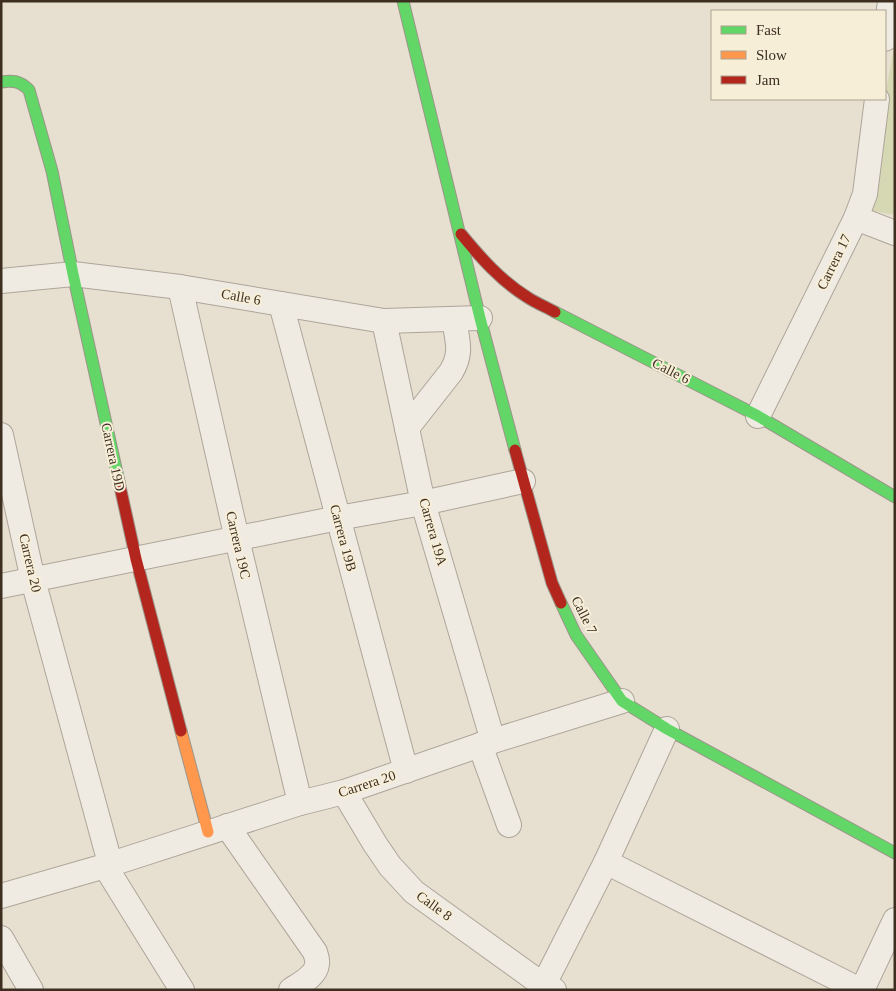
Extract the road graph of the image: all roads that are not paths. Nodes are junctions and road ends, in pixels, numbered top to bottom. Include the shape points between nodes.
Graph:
1 (402, 1) edge
2 (890, 1) edge
3 (886, 31) edge
4 (1, 82) edge
5 (877, 100) edge
6 (856, 218) junction
7 (458, 231) junction
8 (895, 233) edge
9 (73, 274) junction
10 (1, 280) edge
11 (180, 287) junction
12 (510, 296) dead end
13 (528, 298) junction
14 (281, 304) junction
15 (484, 313) junction
16 (454, 319) junction
17 (384, 321) junction
18 (758, 416) junction
19 (407, 428) junction
20 (1, 436) edge
21 (522, 481) junction
22 (895, 498) edge
23 (423, 503) junction
24 (338, 518) junction
25 (237, 539) junction
26 (136, 560) junction
27 (33, 580) junction
28 (1, 586) edge
29 (622, 701) junction
30 (667, 729) junction
31 (487, 743) junction
32 (406, 771) junction
33 (344, 792) junction
34 (300, 803) junction
35 (509, 825) dead end
36 (218, 829) junction
37 (895, 853) edge
38 (606, 862) junction
39 (107, 865) junction
40 (1, 896) edge
41 (895, 920) edge
42 (1, 938) edge
43 (546, 988) edge
44 (31, 990) edge
45 (182, 990) edge
46 (291, 990) edge
47 (861, 990) edge

1 - 7 main road, Calle 7
2 - 3 street
4 - 9 main road, Carrera 19D via 22,82 29,90 52,171
5 - 6 street, Carrera 17 via 865,194
6 - 8 street
6 - 18 street, Carrera 17
7 - 13 main road, Calle 6 via 492,269
7 - 15 main road, Calle 7
9 - 10 street, Calle 6
9 - 11 street, Calle 6
9 - 26 main road, Carrera 19D
11 - 14 street, Calle 6
11 - 25 street, Carrera 19C
12 - 13 main road
13 - 18 main road, Calle 6
14 - 17 street, Calle 6
14 - 24 street, Carrera 19B
15 - 16 street, Calle 6
15 - 21 main road, Calle 7
16 - 17 street, Calle 6
16 - 19 street via 459,352 455,366
17 - 19 street, Carrera 19A
18 - 22 main road, Calle 6
19 - 23 street, Carrera 19A
20 - 27 street, Carrera 20
21 - 23 street
21 - 29 main road, Calle 7 via 552,584 576,635
23 - 24 street
23 - 31 street, Carrera 19A
24 - 25 street
24 - 32 street, Carrera 19B
25 - 26 street
25 - 34 street, Carrera 19C
26 - 27 street
26 - 36 main road, Carrera 19D
27 - 28 street
27 - 39 street, Carrera 20
29 - 30 main road, Calle 7
29 - 31 street, Carrera 20
30 - 37 main road, Calle 7
30 - 38 street
31 - 32 street, Carrera 20
31 - 35 street, Carrera 19A
32 - 33 street, Carrera 20
33 - 34 street, Carrera 20
33 - 43 street, Calle 8 via 390,866 414,892
34 - 36 street, Carrera 20
36 - 39 street, Carrera 20
36 - 46 street, Carrera 19D via 315,952 315,970
38 - 43 street
38 - 47 street
39 - 40 street, Carrera 20
39 - 45 street, Carrera 20
41 - 47 street
42 - 44 street

